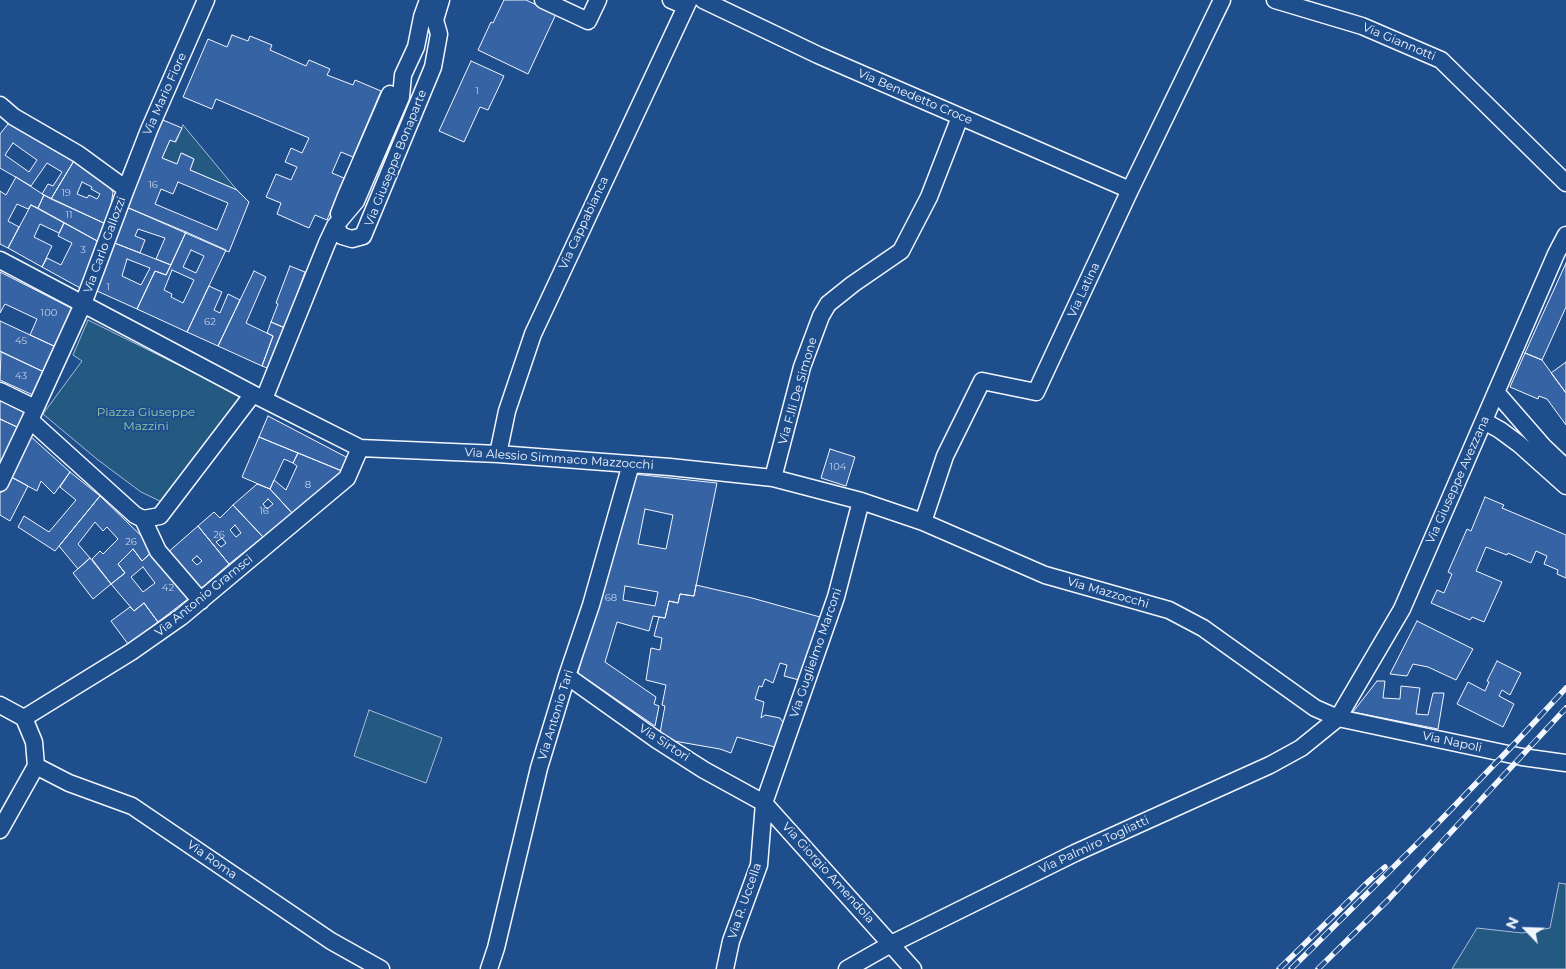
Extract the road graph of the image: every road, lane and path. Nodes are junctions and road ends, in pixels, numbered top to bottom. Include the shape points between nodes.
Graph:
1 (206, 0) edge
2 (428, 0) edge
3 (442, 0) edge
4 (543, 0) edge
5 (598, 0) edge
6 (703, 0) edge
7 (1222, 0) edge
8 (1275, 0) edge
9 (682, 2) edge
10 (416, 44) junction
11 (437, 48) junction
12 (0, 105) edge
13 (960, 117) junction
14 (1566, 183) edge
15 (126, 189) junction
16 (1130, 190) junction
17 (335, 226) junction
18 (1566, 235) edge
19 (0, 260) edge
20 (83, 304) junction
21 (0, 391) edge
22 (1496, 392) junction
23 (259, 397) junction
24 (32, 414) junction
25 (1484, 421) junction
26 (360, 448) junction
27 (498, 454) junction
28 (631, 464) junction
29 (1566, 468) edge
30 (773, 478) junction
31 (0, 483) edge
32 (1566, 486) edge
33 (861, 501) junction
34 (143, 519) junction
35 (923, 522) junction
36 (201, 601) junction
37 (567, 676) junction
38 (0, 706) edge
39 (24, 718) junction
40 (1338, 718) junction
41 (1566, 763) edge
42 (36, 766) junction
43 (764, 804) junction
44 (0, 830) edge
45 (891, 944) junction
46 (381, 969) edge
47 (489, 969) edge
48 (725, 969) edge
49 (847, 969) edge
50 (914, 969) edge

1 - 15 street, Via Mario Fiore
2 - 10 street, Via Giuseppe Bonaparte
3 - 11 street, Via Giuseppe Bonaparte via 435,20 439,34
4 - 5 street via 588,21
6 - 13 street, Via Benedetto Croce
7 - 16 street, Via Latina
8 - 14 street, Via Giannotti via 1362,26 1441,60
9 - 27 street, Via Cappabianca via 533,334 507,411
10 - 11 street
10 - 17 street, Via Giuseppe Bonaparte via 403,75 401,97 356,201
11 - 17 street, Via Giuseppe Bonaparte via 433,67 363,236 352,240 342,236
12 - 15 street, Via Carlo Gallozzi
13 - 16 street, Via Benedetto Croce
13 - 30 street, Via F.lli De Simone via 929,197 901,251 828,304 821,316 802,367
15 - 20 street, Via Carlo Gallozzi
16 - 35 street, Via Latina via 1036,392 982,381 946,456
17 - 23 street, Via Giuseppe Bonaparte
18 - 22 street, Via Giuseppe Avezzana
19 - 20 street
20 - 23 street
20 - 24 street
21 - 24 street
22 - 25 street, Via Giuseppe Avezzana
22 - 29 street
23 - 26 street, Via Alessio Simmaco Mazzocchi
23 - 34 street via 160,516
24 - 31 street
24 - 34 street via 135,515
25 - 32 street via 1519,444
25 - 40 street, Via Giuseppe Avezzana via 1402,609
26 - 27 street, Via Alessio Simmaco Mazzocchi
26 - 36 street, Via Antonio Gramsci via 346,478
27 - 28 street, Via Alessio Simmaco Mazzocchi
28 - 30 street, Via Alessio Simmaco Mazzocchi
28 - 37 street, Via Antonio Tari
30 - 33 street, Via Alessio Simmaco Mazzocchi
33 - 35 street, Via Mazzocchi
33 - 43 street, Via Guglielmo Marconi via 836,597
34 - 36 street via 158,551
35 - 40 street, Via Mazzocchi via 1045,575 1169,610 1203,628 1315,708
36 - 39 street, Via Antonio Gramsci via 131,652
37 - 43 street, Via Sirtori via 657,740
37 - 47 street, Via Antonio Tari
38 - 39 street
39 - 42 street via 34,742
40 - 41 street, Via Napoli via 1522,757
40 - 45 street, Via Palmiro Togliatti via 1301,748 1270,765 1075,852
42 - 44 street
42 - 46 street, Via Roma via 69,783 132,806 331,942
43 - 45 street, Via Giorgio Amendola
43 - 48 street, Via R. Uccella via 759,865
45 - 49 street, Via Palmiro Togliatti
45 - 50 street, Via Giorgio Amendola

